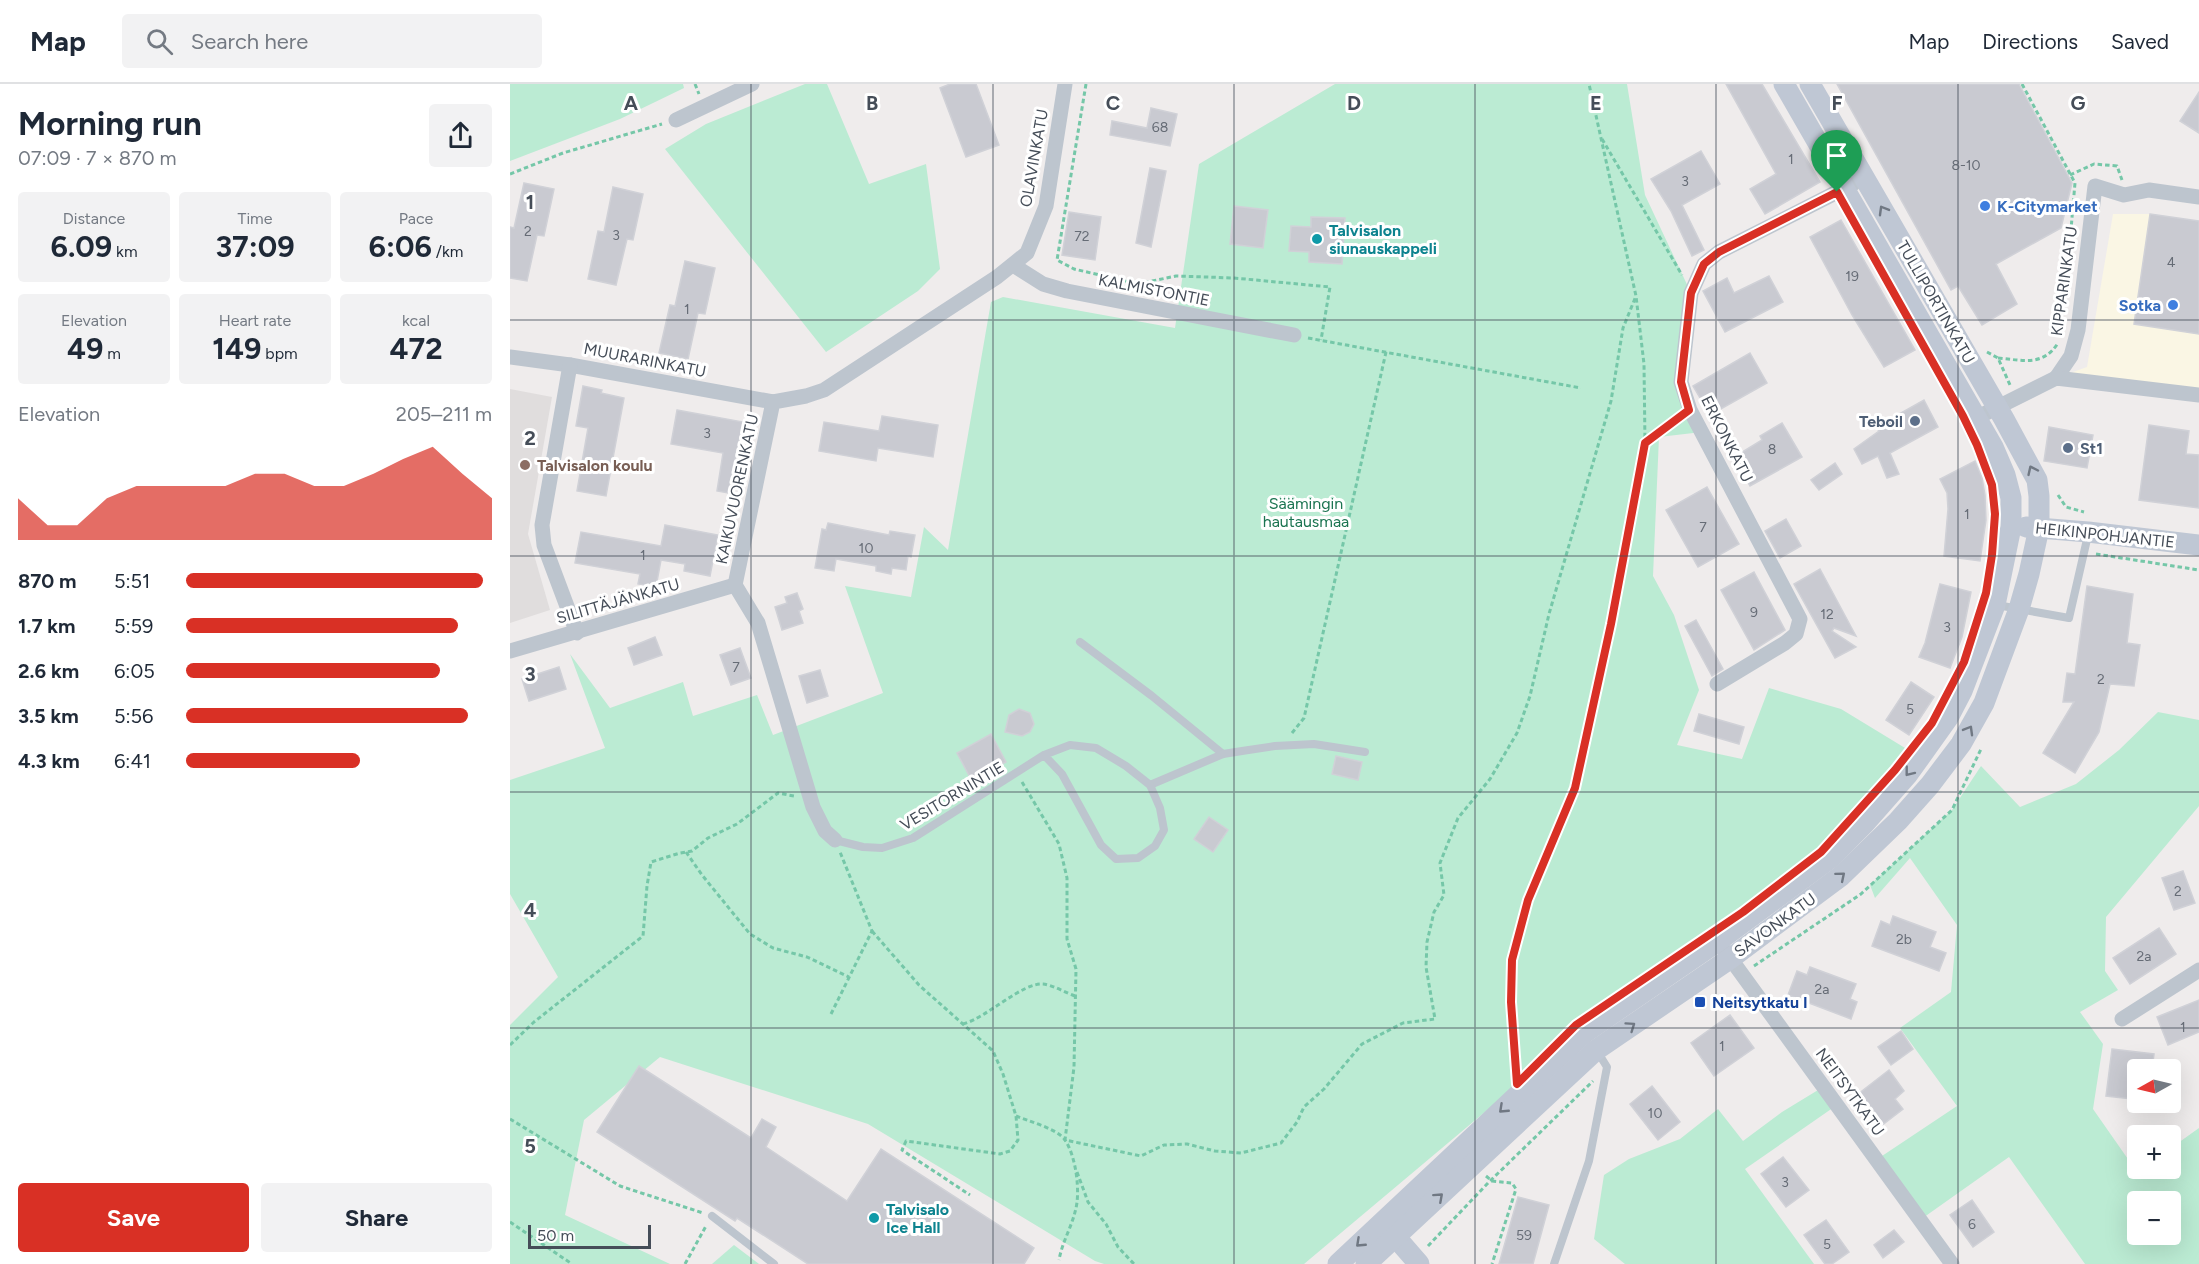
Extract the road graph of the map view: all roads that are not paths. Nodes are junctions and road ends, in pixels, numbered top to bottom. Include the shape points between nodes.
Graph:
1 (752, 84) edge
2 (1065, 84) edge
3 (1784, 84) edge
4 (1810, 84) edge
5 (676, 120) road end
6 (1864, 178) junction
7 (1845, 189) junction
8 (2199, 197) edge
9 (1012, 265) junction
10 (1294, 335) road end
11 (510, 357) edge
12 (570, 365) junction
13 (2056, 378) junction
14 (2199, 395) edge
15 (773, 402) junction
16 (1997, 407) junction
17 (1976, 418) junction
18 (2011, 527) junction
19 (2038, 528) junction
20 (2087, 542) junction
21 (2199, 545) edge
22 (735, 585) junction
23 (1995, 604) junction
24 (2019, 609) junction
25 (577, 633) junction
26 (1080, 642) dead end
27 (510, 651) edge
28 (1717, 684) dead end
29 (1365, 752) dead end
30 (1223, 754) junction
31 (1044, 756) junction
32 (1150, 785) junction
33 (835, 840) joint
34 (1724, 949) junction
35 (2199, 970) edge
36 (2122, 1018) dead end
37 (1590, 1042) junction
38 (712, 1216) road end
39 (1389, 1230) junction
40 (774, 1264) edge
41 (1338, 1264) edge
42 (1366, 1264) edge
43 (1419, 1264) edge
44 (1554, 1264) edge
45 (1952, 1264) edge

1 - 5 street
2 - 9 street, OLAVINKATU via 1046,206 1027,253
3 - 7 main road, TULLIPORTINKATU
4 - 6 main road, TULLIPORTINKATU
6 - 7 street, ERKONKATU
16 -> 6 main road, TULLIPORTINKATU
7 - 17 main road, TULLIPORTINKATU
7 - 28 street, ERKONKATU via 1719,252 1704,264 1691,293 1681,382 1689,410 1800,619 1796,634 1785,643
8 - 13 street, KIPPARINKATU via 2149,190 2124,195 2095,186 2078,330 2071,356
9 - 10 street, KALMISTONTIE via 1042,284 1067,291
9 - 15 street, KAIKUVUORENKATU via 824,390
11 - 12 street, MUURARINKATU
12 - 15 street, MUURARINKATU
12 - 25 street via 542,525 544,545
13 - 14 street
13 - 16 street
15 - 22 street, KAIKUVUORENKATU
16 - 17 street
19 -> 16 main road, TULLIPORTINKATU via 2037,480
17 - 18 main road, TULLIPORTINKATU via 2005,475 2011,498
18 - 19 main road, HEIKINPOHJANTIE
18 - 23 main road, SAVONKATU
19 - 20 main road, HEIKINPOHJANTIE
19 - 24 main road, SAVONKATU
20 - 21 main road, HEIKINPOHJANTIE
20 - 24 lane via 2069,618
22 - 25 street, SILITTÄJÄNKATU
22 - 33 street, KAIKUVUORENKATU via 758,623 810,798 825,831
23 - 24 lane
23 -> 34 main road, SAVONKATU via 1962,691 1908,774 1829,859
34 -> 24 main road, SAVONKATU via 1841,876 1930,785 1961,744 1984,703
25 - 27 street, SILITTÄJÄNKATU
26 - 30 lane
29 - 30 lane via 1314,744
30 - 32 lane
31 - 32 lane, VESITORNINTIE via 1070,745 1096,748
31 - 32 lane via 1062,774 1101,845 1116,859 1138,858 1155,846 1164,830
31 - 33 lane, VESITORNINTIE via 913,838 882,848
34 - 37 main road, SAVONKATU
34 - 45 street, NEITSYTKATU
35 - 36 street
37 - 39 main road, SAVONKATU
37 - 44 lane via 1607,1067 1589,1161
38 - 40 lane
39 -> 41 main road
39 - 42 main road
39 - 43 main road

